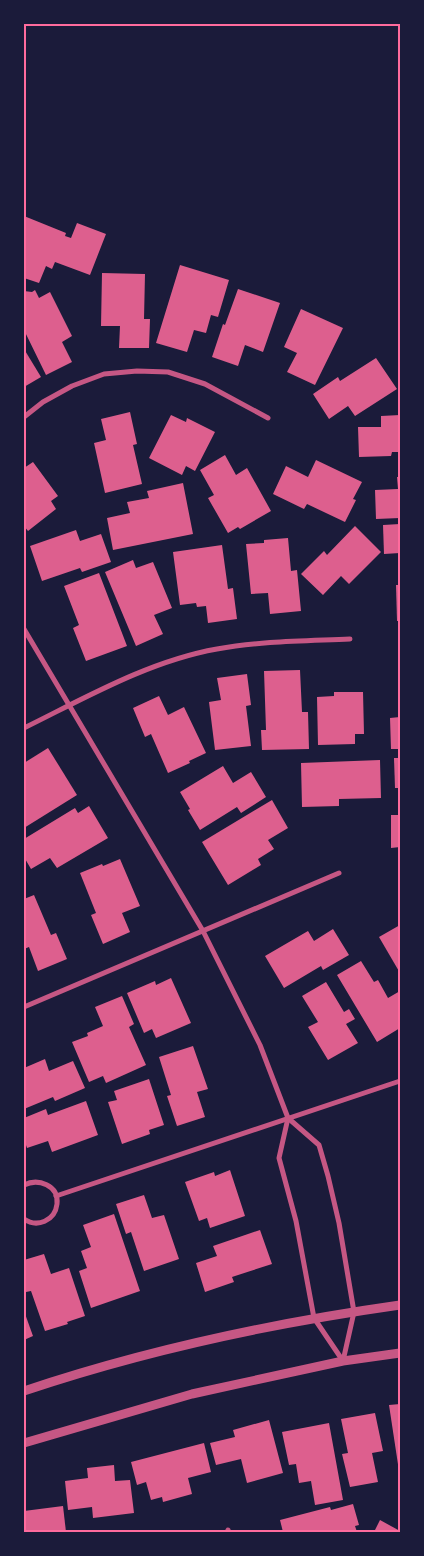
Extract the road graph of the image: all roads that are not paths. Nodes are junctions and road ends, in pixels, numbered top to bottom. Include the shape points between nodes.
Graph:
1 (24, 417) edge
2 (268, 418) dead end
3 (24, 629) edge
4 (350, 639) dead end
5 (69, 706) junction
6 (24, 728) edge
7 (339, 873) dead end
8 (203, 931) junction
9 (24, 1007) edge
10 (400, 1081) edge
11 (288, 1118) junction
12 (24, 1185) edge
13 (56, 1196) junction
14 (24, 1220) edge
15 (400, 1305) edge
16 (354, 1312) junction
17 (314, 1318) junction
18 (400, 1353) edge
19 (343, 1361) junction
20 (24, 1391) edge
21 (24, 1443) edge

1 - 2 street via 72,386 104,374 137,371 168,372 205,384
3 - 5 street
4 - 5 street via 267,642 216,649 122,680
5 - 6 street
5 - 8 street
7 - 8 street
8 - 9 street
8 - 11 street via 260,1045
10 - 11 street
11 - 13 street
11 - 16 street via 318,1145 339,1223
11 - 17 street via 279,1158 296,1221
12 - 13 street via 38,1181 52,1189
13 - 14 street via 57,1204 49,1218 42,1223
15 - 16 street
16 - 17 street
16 - 19 street
17 - 19 street
17 - 20 street via 171,1349
18 - 19 street
19 - 21 street via 192,1394

